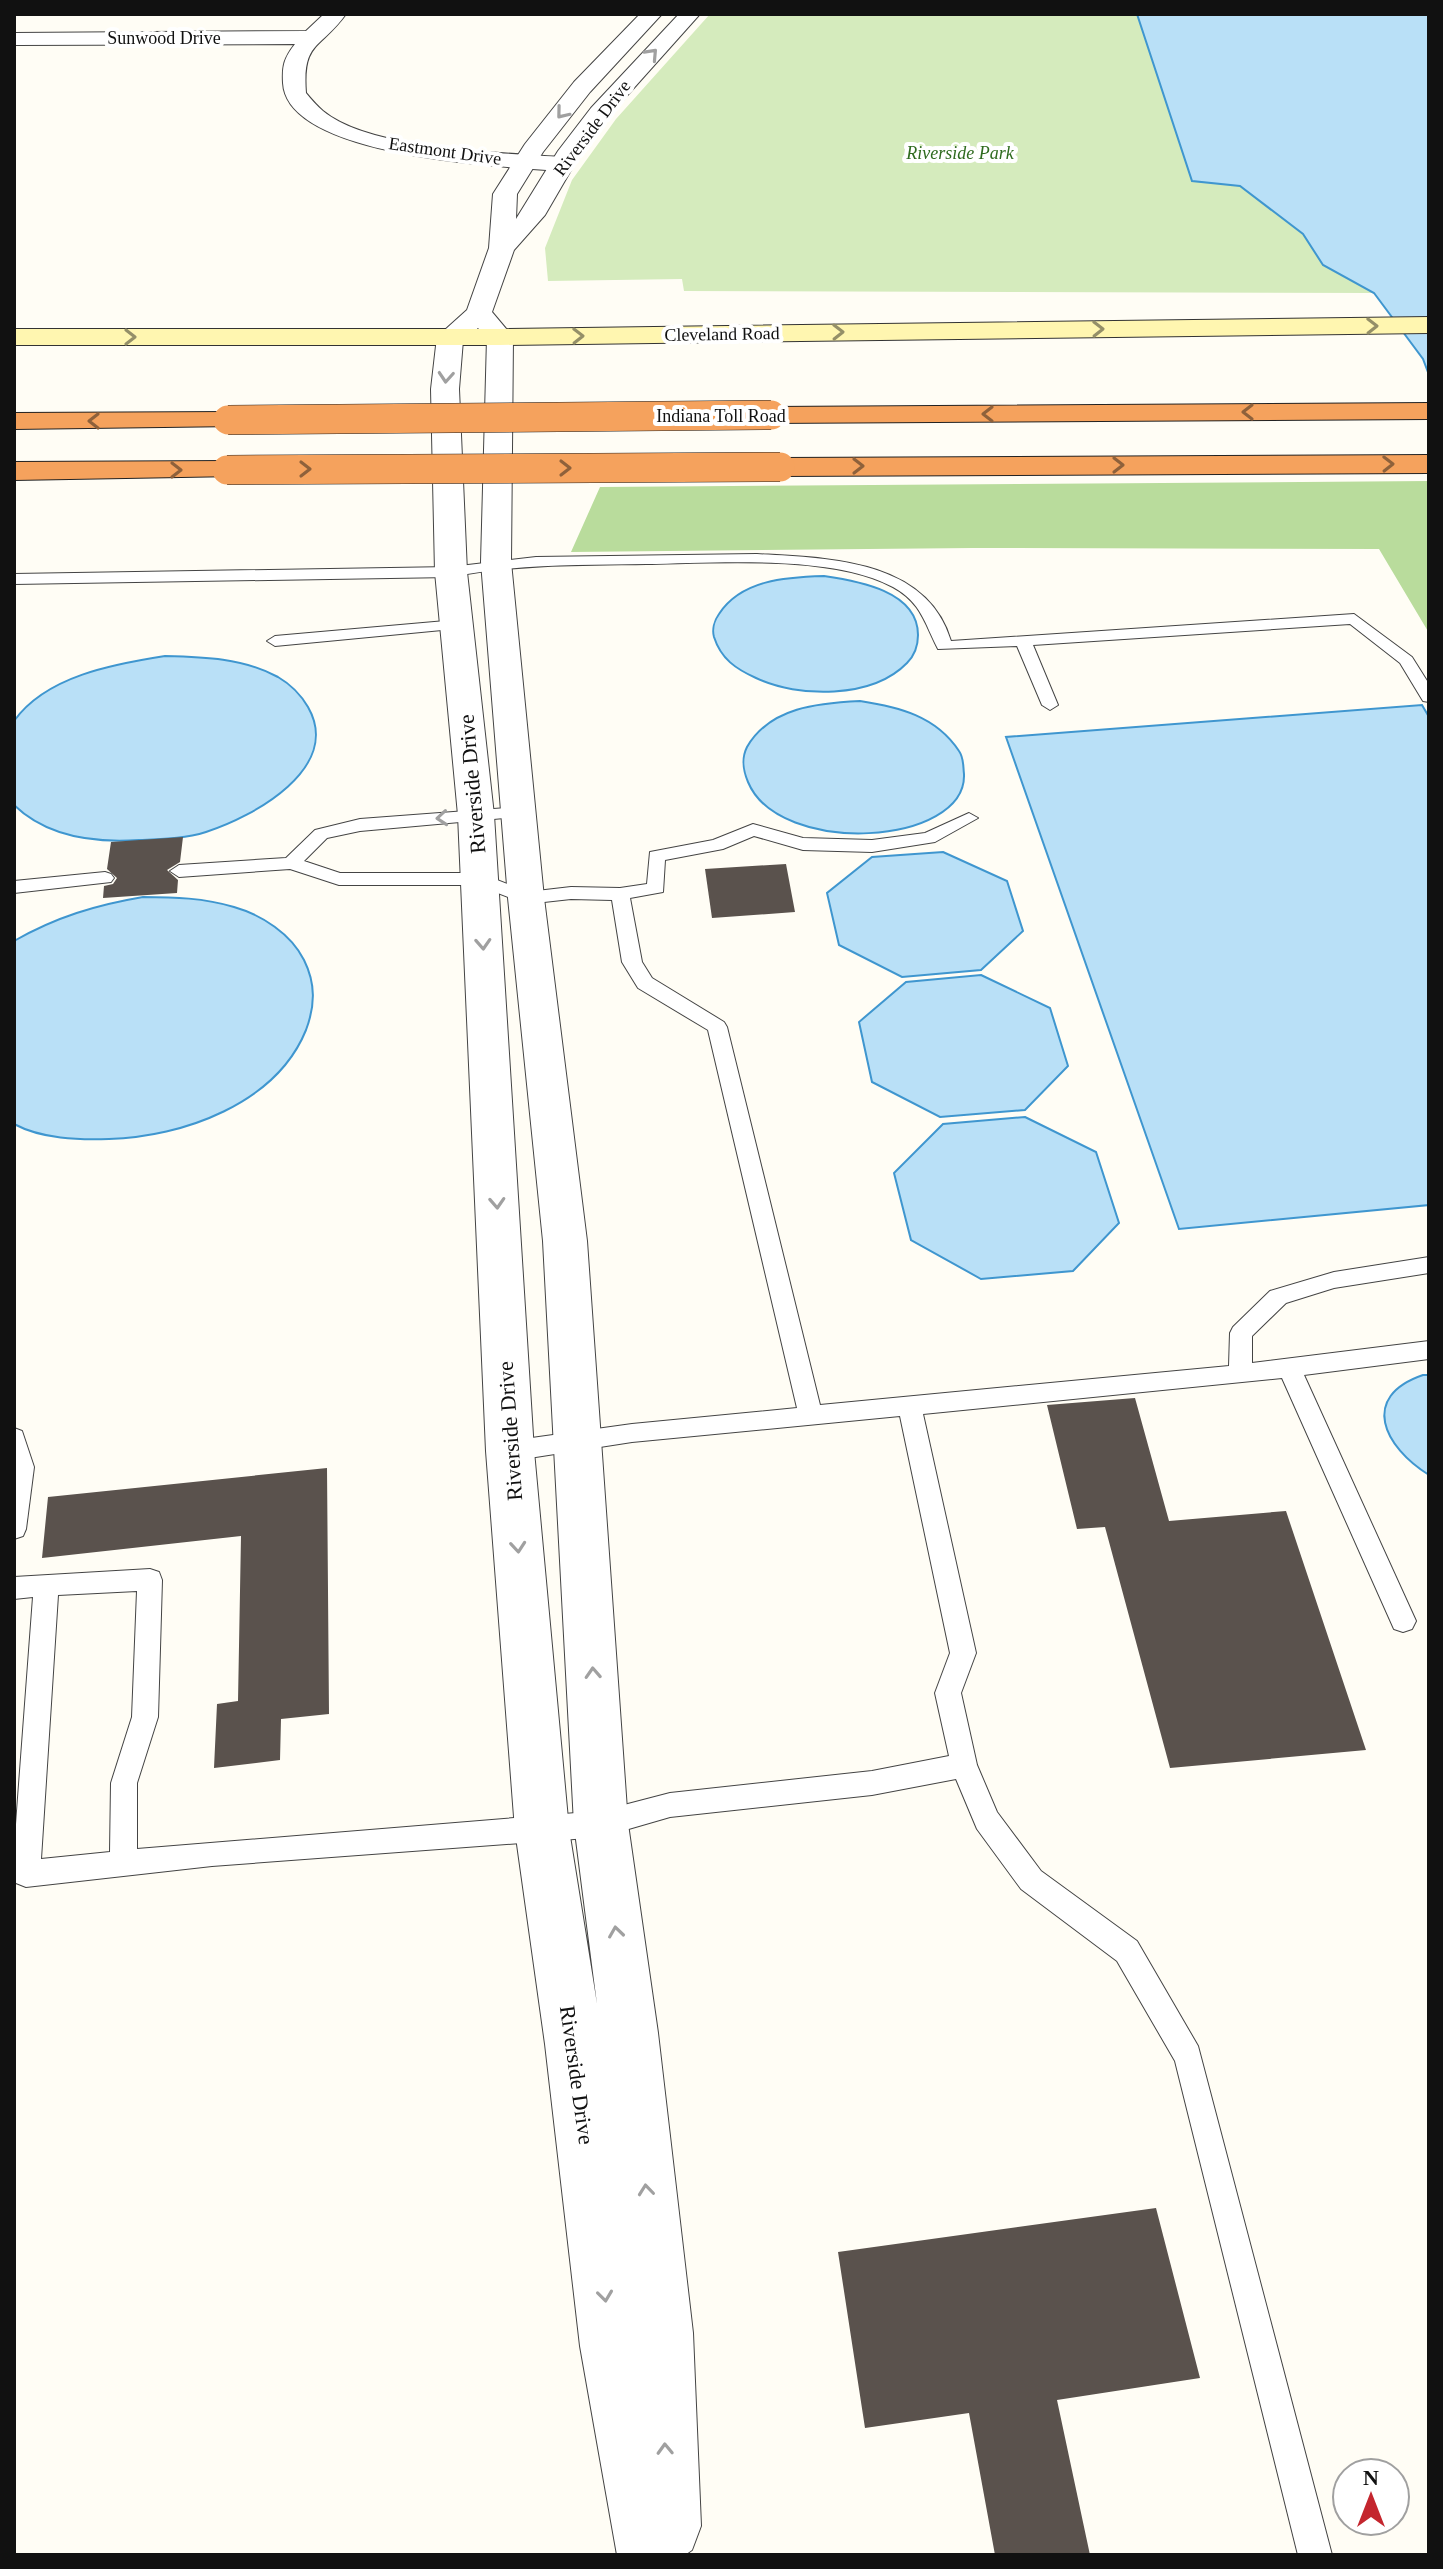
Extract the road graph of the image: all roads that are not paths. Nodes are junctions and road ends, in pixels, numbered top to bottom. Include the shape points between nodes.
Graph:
1 (336, 14) edge
2 (652, 14) edge
3 (690, 14) edge
4 (314, 37) junction
5 (14, 39) edge
6 (339, 130) junction
7 (314, 138) dead end
8 (525, 161) junction
9 (563, 164) junction
10 (502, 248) junction
11 (1429, 304) edge
12 (14, 315) edge
13 (1308, 316) junction
14 (1429, 325) edge
15 (476, 329) junction
16 (14, 337) edge
17 (1429, 411) edge
18 (14, 421) edge
19 (1429, 464) edge
20 (14, 471) edge
21 (496, 562) junction
22 (451, 572) junction
23 (14, 579) edge
24 (457, 625) junction
25 (1023, 640) junction
26 (275, 641) dead end
27 (1429, 697) edge
28 (1050, 705) dead end
29 (498, 813) junction
30 (969, 818) dead end
31 (291, 863) junction
32 (179, 871) dead end
33 (105, 878) dead end
34 (479, 879) junction
35 (14, 887) edge
36 (620, 894) junction
37 (526, 898) junction
38 (1429, 1265) edge
39 (1429, 1350) edge
40 (1289, 1368) junction
41 (1240, 1374) junction
42 (910, 1407) junction
43 (811, 1416) junction
44 (14, 1438) edge
45 (580, 1442) junction
46 (510, 1451) junction
47 (14, 1529) edge
48 (46, 1585) junction
49 (14, 1588) edge
50 (1403, 1621) dead end
51 (964, 1765) junction
52 (601, 1824) junction
53 (542, 1830) junction
54 (123, 1863) junction
55 (651, 2555) edge
56 (669, 2555) edge
57 (1315, 2555) edge

1 - 4 street, Eastmont Drive
2 -> 8 street, Riverside Drive via 582,87
9 -> 3 street, Riverside Drive via 599,113
4 - 5 street, Sunwood Drive
4 - 6 street, Eastmont Drive via 299,53 291,78 303,106
6 - 7 street
6 - 8 street, Eastmont Drive via 402,148
8 - 9 street, Eastmont Drive
8 - 10 street, Riverside Drive via 505,194
9 - 10 street, Riverside Drive via 533,215
10 - 15 street, Riverside Drive
11 - 13 main road, Cleveland Road
12 - 15 main road, Cleveland Road
13 -> 14 main road, Cleveland Road
13 - 15 main road, Cleveland Road
16 -> 15 main road, Cleveland Road
15 - 21 street, Riverside Drive
15 -> 22 street, Riverside Drive via 445,389
17 -> 18 highway, Indiana Toll Road, bridge
20 -> 19 highway, bridge
21 - 22 lane
21 - 25 lane via 681,558 830,564 890,579 924,601 944,646
21 - 29 street, Riverside Drive
22 - 23 lane
22 - 24 street, Riverside Drive
24 - 26 lane
24 - 29 street, Riverside Drive
25 - 27 lane via 1354,619 1406,660
25 - 28 lane
29 -> 31 lane via 360,825 321,834
29 - 34 street, Riverside Drive
29 - 37 street, Riverside Drive
30 - 36 lane via 929,838 872,846 803,844 753,830 717,845 656,856 656,888
31 - 32 lane
31 - 34 lane via 339,879
33 - 35 lane
34 - 37 lane
34 -> 46 street, Riverside Drive
36 - 37 lane
36 - 43 lane via 632,962 645,983 717,1027
37 - 45 street, Riverside Drive via 565,1241
38 - 41 lane via 1334,1280 1278,1297 1241,1333
39 - 40 lane
40 - 41 lane
40 - 50 lane
41 - 42 lane
42 - 43 lane
42 - 51 lane via 963,1653 948,1693
43 - 45 lane
44 - 47 lane via 22,1467
45 - 46 lane
52 -> 45 street, Riverside Drive
46 -> 53 street, Riverside Drive
48 - 49 lane
48 - 54 lane via 26,1874
48 - 54 lane via 150,1580 145,1717 124,1783
51 - 52 lane via 872,1783 670,1805
51 - 57 lane via 987,1820 1031,1880 1127,1951 1188,2056
52 - 53 lane
56 -> 52 street, Riverside Drive via 661,2333
53 - 54 lane
53 -> 55 street, Riverside Drive via 612,2346

